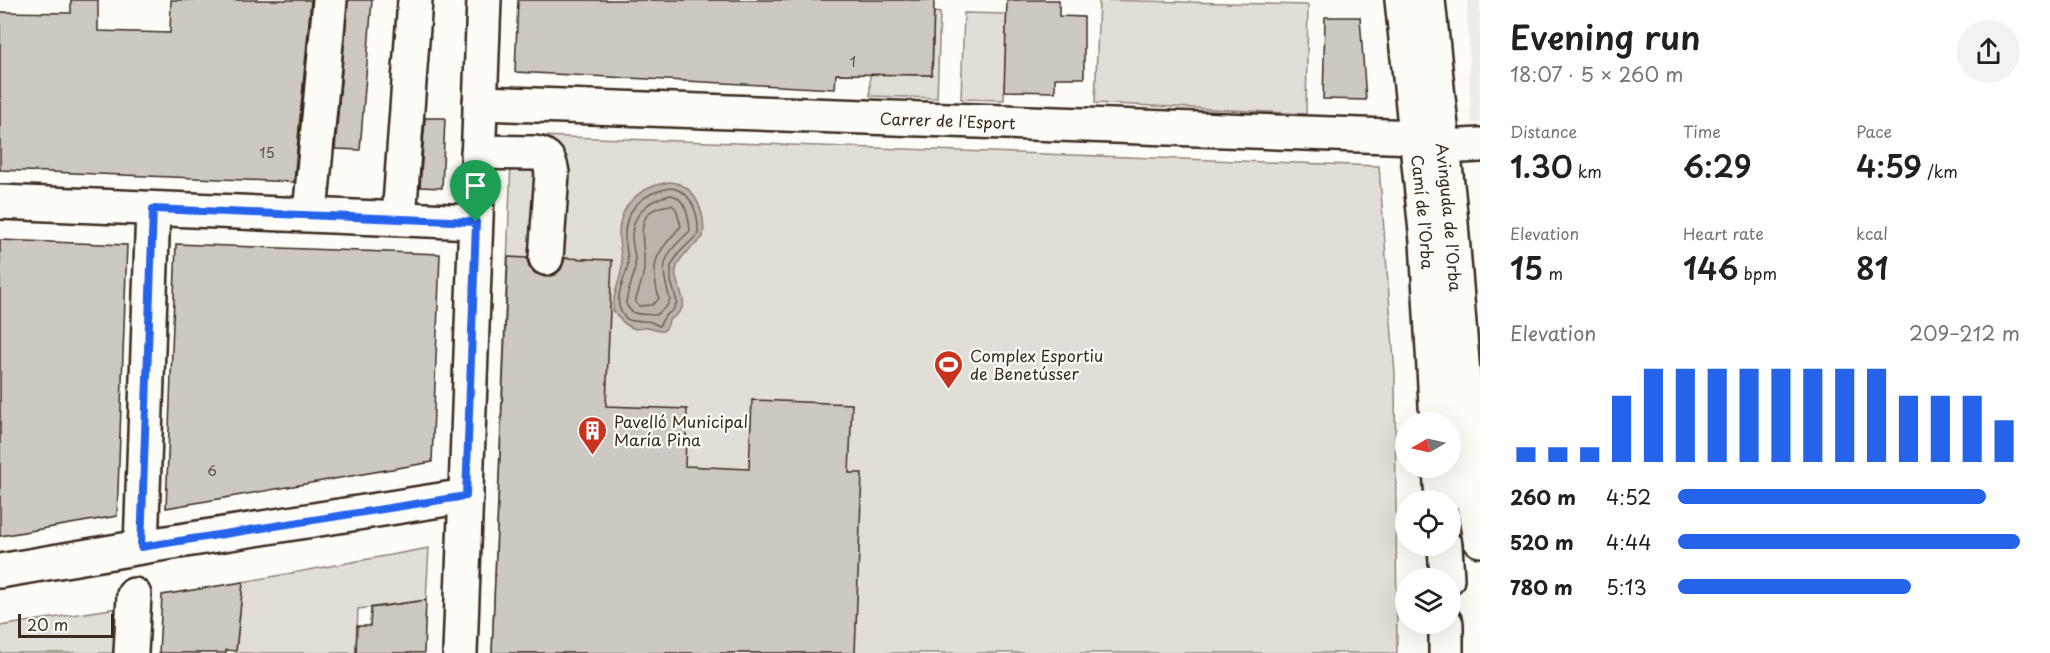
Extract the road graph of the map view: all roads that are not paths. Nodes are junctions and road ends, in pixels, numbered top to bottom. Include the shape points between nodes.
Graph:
1 (330, 0) edge
2 (415, 0) edge
3 (484, 0) edge
4 (1402, 0) edge
5 (1428, 0) edge
6 (480, 103) junction
7 (1429, 142) junction
8 (1480, 146) edge
9 (478, 152) junction
10 (0, 202) edge
11 (153, 209) junction
12 (310, 214) junction
13 (399, 218) junction
14 (476, 222) junction
15 (546, 258) dead end
16 (1436, 412) edge
17 (466, 496) junction
18 (1480, 540) edge
19 (141, 547) junction
20 (0, 571) edge
21 (134, 595) dead end
22 (1446, 634) edge
23 (131, 653) edge
24 (460, 653) edge
25 (1446, 653) edge

1 - 12 street
2 - 13 street
3 - 6 street
4 - 7 street, Camí de l'Orba
5 - 7 street, Avinguda de l'Orba
6 - 7 street, Carrer de l'Esport
6 - 9 street
7 - 8 street, Carrer de l'Esport
7 - 16 street, Camí de l'Orba via 1427,242
7 - 18 street, Avinguda de l'Orba via 1451,223 1473,500
9 - 14 street
9 - 15 street via 535,153 550,161
10 - 11 street
11 - 12 street
11 - 19 street
12 - 13 street
13 - 14 street
14 - 17 street
17 - 19 street
17 - 24 street
19 - 20 street
21 - 23 street
22 - 25 street

